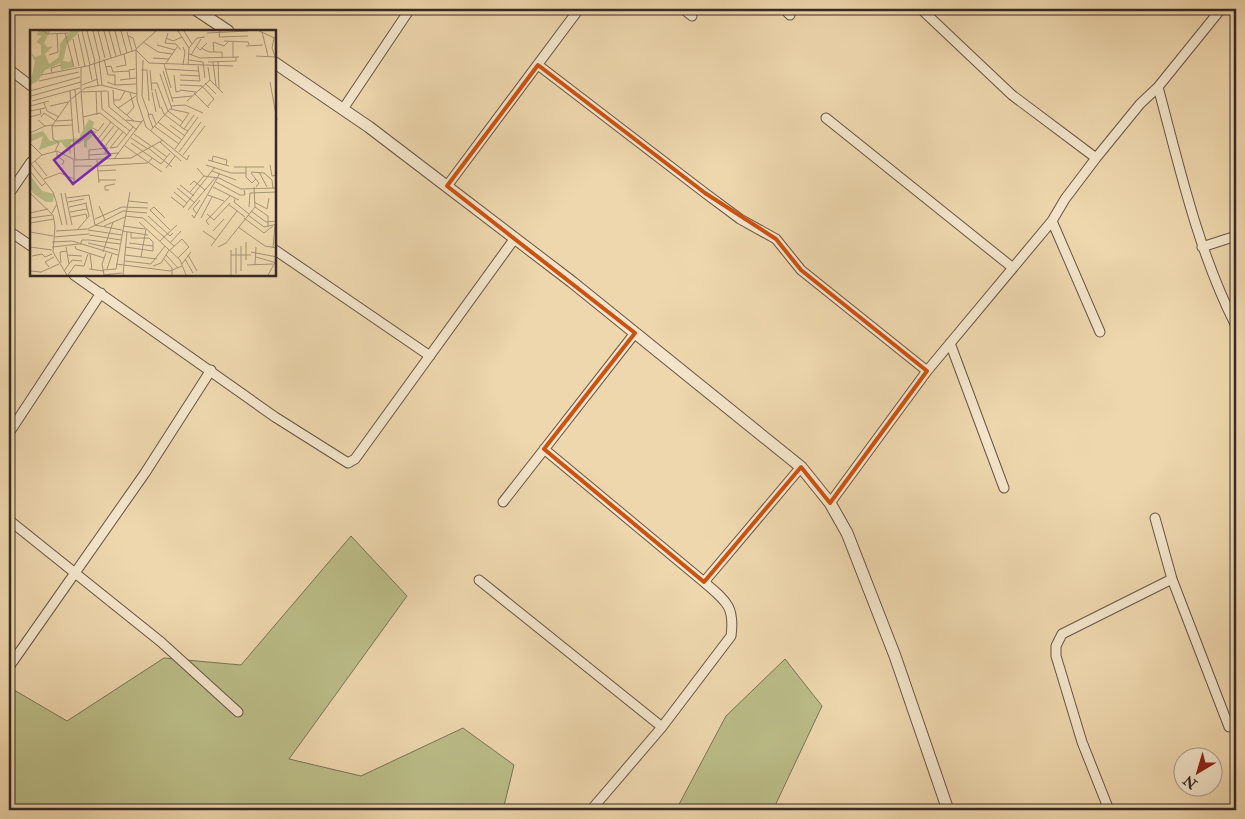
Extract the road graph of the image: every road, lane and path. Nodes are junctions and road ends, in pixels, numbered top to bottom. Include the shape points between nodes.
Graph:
1 (195, 9) edge
2 (410, 9) edge
3 (579, 9) edge
4 (683, 9) edge
5 (921, 9) edge
6 (1220, 9) edge
7 (692, 16) dead end
8 (226, 30) edge
9 (276, 64) edge
10 (538, 65) junction
11 (9, 69) edge
12 (30, 85) edge
13 (1158, 87) junction
14 (343, 110) junction
15 (826, 118) dead end
16 (1096, 158) junction
17 (30, 163) edge
18 (447, 186) junction
19 (9, 194) edge
20 (1052, 221) junction
21 (9, 231) edge
22 (1236, 236) edge
23 (515, 238) junction
24 (30, 245) edge
25 (1202, 247) junction
26 (276, 251) edge
27 (1013, 268) junction
28 (76, 276) edge
29 (101, 293) junction
30 (1236, 326) edge
31 (1100, 332) dead end
32 (635, 333) junction
33 (950, 343) junction
34 (430, 356) junction
35 (211, 370) junction
36 (927, 371) junction
37 (9, 433) edge
38 (544, 449) junction
39 (801, 467) junction
40 (1004, 488) dead end
41 (503, 502) dead end
42 (830, 502) junction
43 (1155, 518) dead end
44 (9, 520) edge
45 (75, 572) junction
46 (478, 580) dead end
47 (1172, 580) junction
48 (704, 582) junction
49 (9, 667) edge
50 (238, 712) dead end
51 (662, 726) junction
52 (1229, 727) dead end
53 (591, 810) edge
54 (948, 810) edge
55 (1110, 810) edge

1 - 8 street
2 - 14 street
3 - 10 street
4 - 7 street
5 - 16 street via 1012,95
6 - 13 street
9 - 14 street
10 - 18 street
10 - 36 street via 705,194 776,239 801,270
11 - 12 street
13 - 16 street
13 - 25 street
14 - 18 street
15 - 27 street
16 - 20 street
17 - 19 street
18 - 23 street
20 - 27 street
20 - 31 street
21 - 24 street
22 - 25 street
23 - 32 street
23 - 34 street
25 - 30 street via 1216,287
26 - 34 street
27 - 33 street
28 - 29 street
29 - 35 street
29 - 37 street
32 - 38 street
32 - 39 street
33 - 36 street
33 - 40 street
34 - 35 street via 355,459 348,463 275,417
35 - 45 street via 145,473
36 - 42 street
38 - 41 street
38 - 48 street
39 - 42 street
39 - 48 street
42 - 54 street via 847,533 892,647
43 - 47 street
44 - 45 street
45 - 49 street
45 - 50 street via 161,642
46 - 51 street
47 - 52 street
47 - 55 street via 1062,634 1056,646 1056,656 1082,742
48 - 51 street via 727,602 734,618 731,636
51 - 53 street

